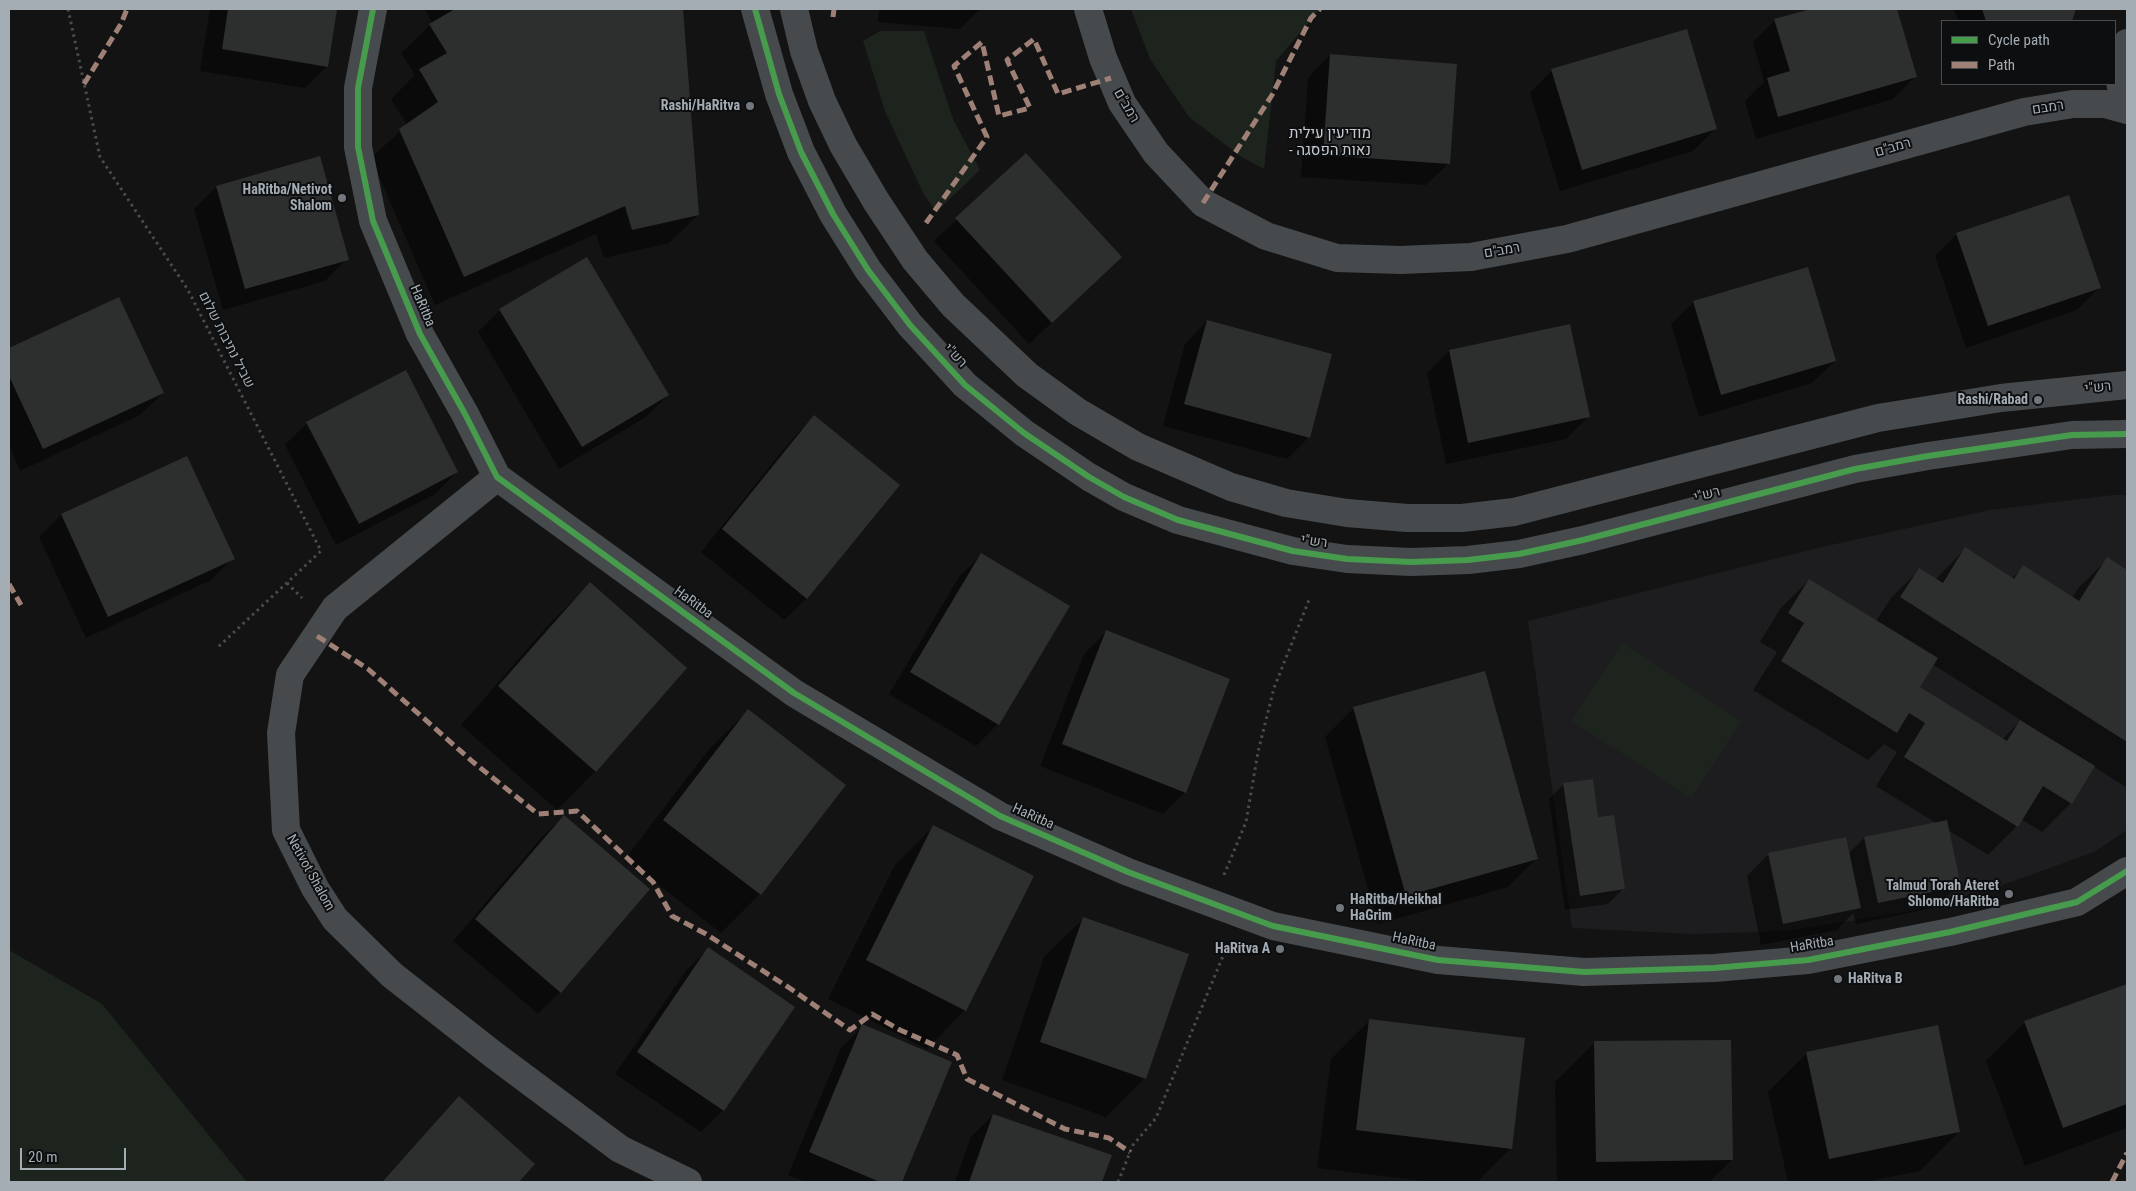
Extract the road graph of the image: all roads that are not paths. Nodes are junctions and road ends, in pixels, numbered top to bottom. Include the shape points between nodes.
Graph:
1 (373, 9) edge
2 (755, 9) edge
3 (794, 9) edge
4 (1088, 9) edge
5 (2123, 48) edge
6 (2070, 85) edge
7 (2127, 100) edge
8 (2127, 110) edge
9 (2024, 112) junction
10 (2127, 384) edge
11 (2127, 434) edge
12 (497, 477) junction
13 (2127, 871) edge
14 (688, 1182) edge

1 - 12 street, HaRitba via 358,88 358,147 373,221 420,334
2 - 11 street, רש"י via 779,94 801,152 833,214 868,270 910,325 965,385 1024,433 1124,497 1178,520 1293,551 1347,559 1468,560 1518,554 1583,540 1855,469 2072,435
3 - 10 street, רש"י via 822,101 843,145 916,260 953,305 1027,375 1078,412 1138,447 1240,490 1286,503 1407,518 1462,518 1514,512 1878,418 2001,398
4 - 9 street, רמב"ם via 1103,58 1122,102 1156,154 1203,203 1266,236 1337,258 1402,260 1471,256 1566,239
5 - 7 street via 2118,69
6 - 9 street, רמבם
8 - 9 street, רמבם via 2105,104 2073,104
12 - 13 street, HaRitba via 794,693 991,811 1128,872 1273,926 1438,960 1584,972 1714,968 1808,960 2021,916 2077,902
12 - 14 street, Netivot Shalom via 335,608 290,675 281,733 286,830 315,888 335,918 392,975 620,1149

